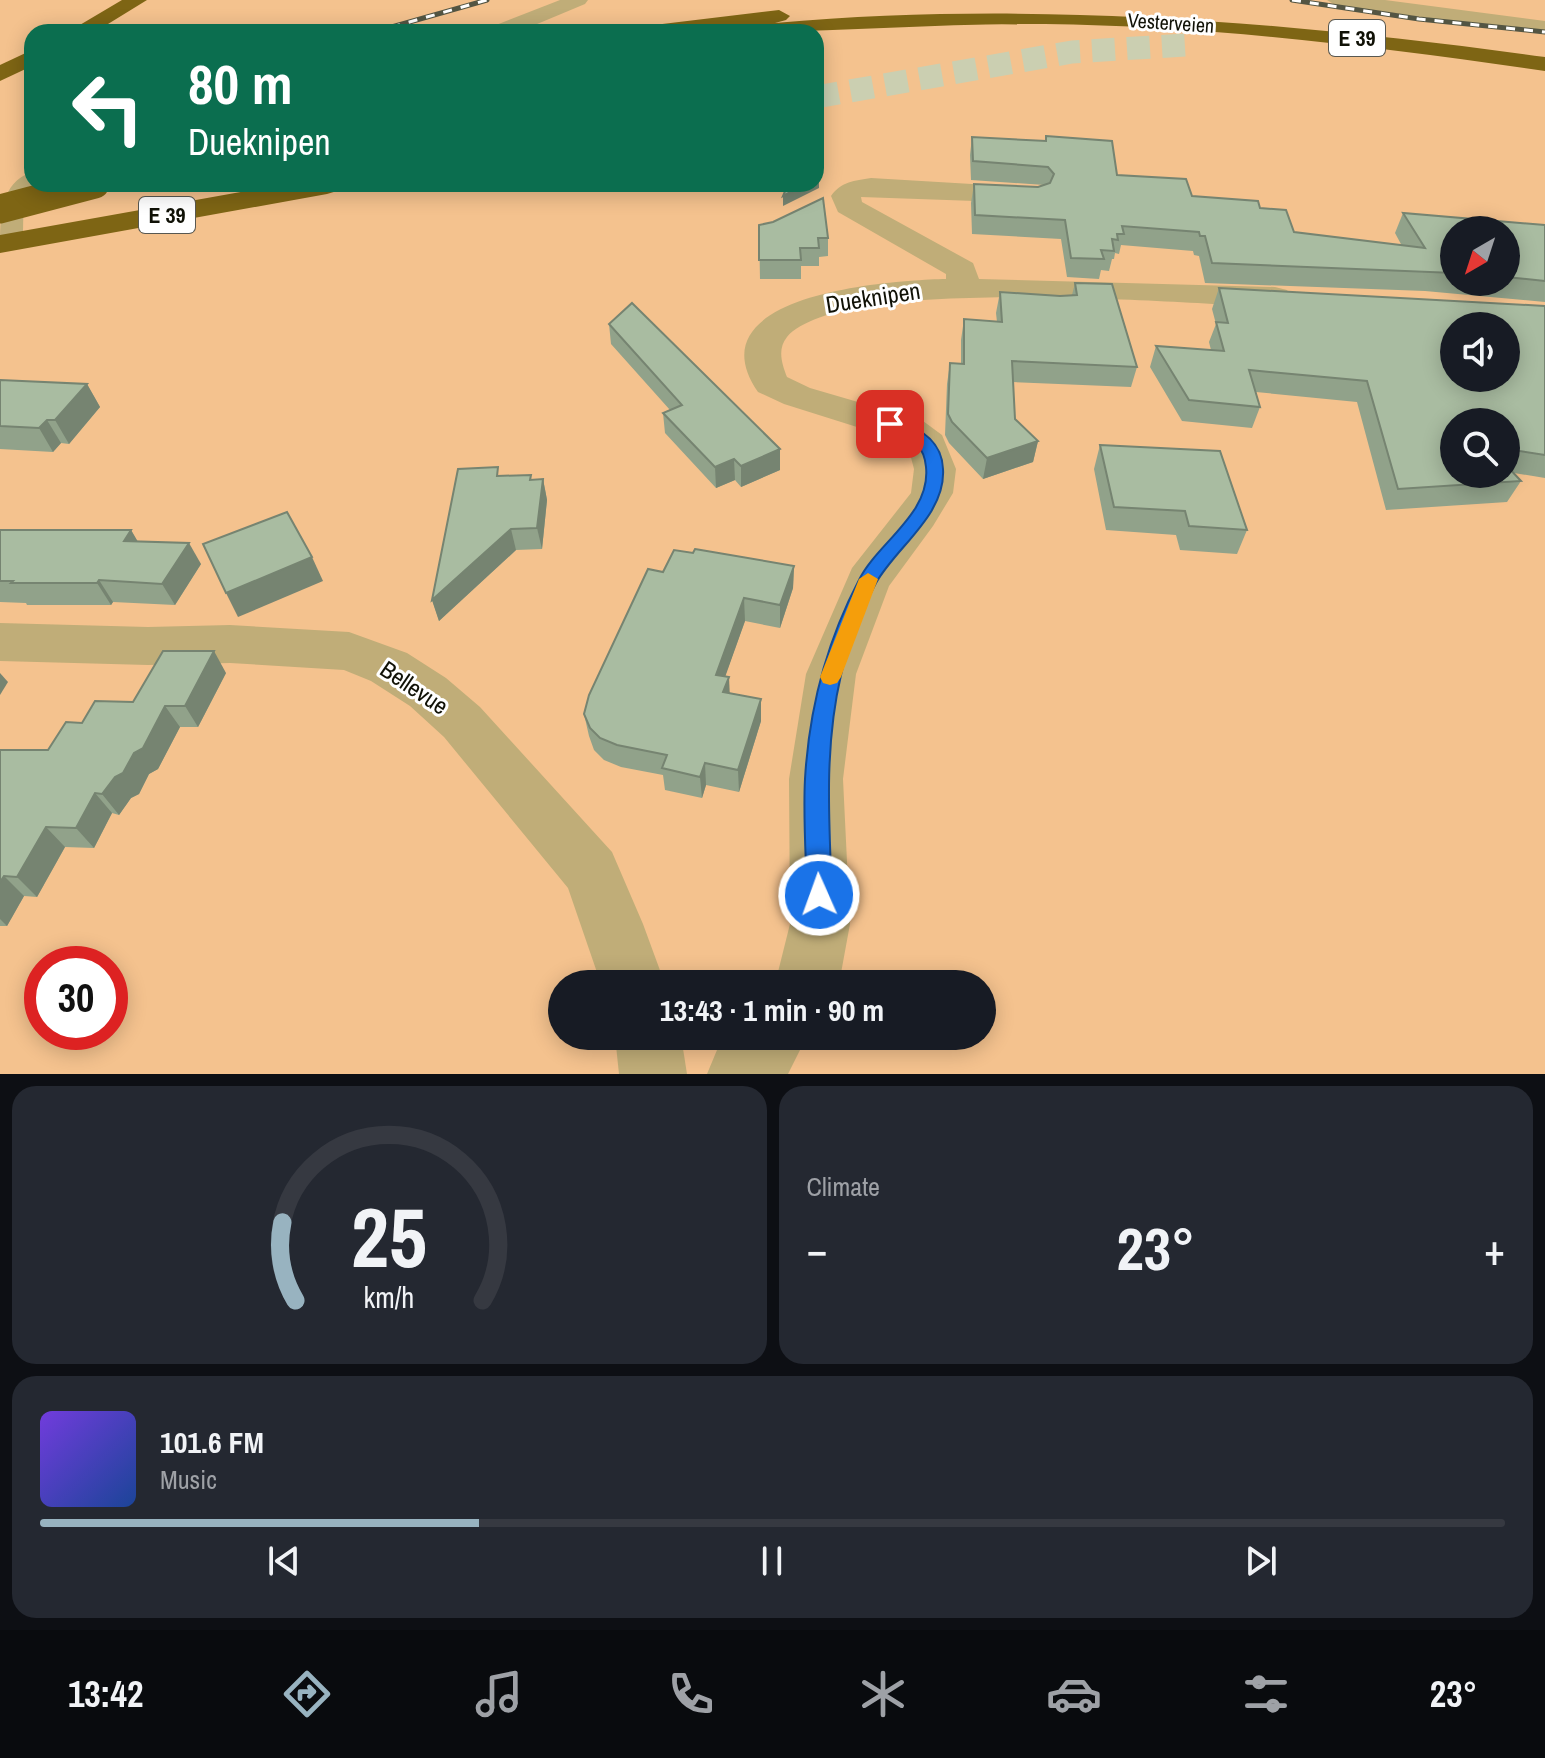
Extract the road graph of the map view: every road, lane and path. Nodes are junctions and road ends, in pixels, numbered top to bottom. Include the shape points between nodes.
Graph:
1 (137, 0) edge
2 (578, 0) edge
3 (1337, 0) edge
4 (1168, 22) junction
5 (94, 24) edge
6 (519, 24) edge
7 (711, 24) edge
8 (823, 24) edge
9 (1545, 27) edge
10 (824, 33) edge
11 (1185, 45) tunnel mouth
12 (24, 61) edge
13 (1545, 64) edge
14 (1479, 65) junction
15 (0, 74) edge
16 (1545, 75) edge
17 (24, 187) edge
18 (852, 190) junction
19 (78, 192) edge
20 (156, 192) edge
21 (273, 192) edge
22 (1034, 194) edge
23 (815, 206) edge
24 (2, 227) edge
25 (963, 287) junction
26 (1304, 299) edge
27 (0, 642) edge
28 (628, 970) edge
29 (810, 970) edge
30 (650, 1050) edge
31 (765, 1050) edge
32 (653, 1074) edge
33 (741, 1074) edge

1 - 5 highway
2 - 6 street
3 - 9 street
4 - 7 highway, E 39 via 1137,15 996,9
4 - 8 highway, Vesterveien via 940,17
4 - 13 highway, Vesterveien / E 39 via 1368,39
10 - 14 highway, Vesterveien via 1016,24 1133,28 1302,40
11 - 14 highway, E 39 via 1303,49
12 - 15 highway
14 - 16 highway, Vesterveien / E 39
17 - 24 street via 14,195
18 - 22 street via 905,187
18 - 23 street
18 - 25 street, Dueknipen via 846,196 848,206 962,270
19 - 24 highway, bridge
20 - 24 highway, E 39
21 - 24 highway, E 39
25 - 26 street, Dueknipen
25 - 29 street, Dueknipen via 877,293 807,309 783,322 767,340 762,360 771,384 909,430 928,444 935,469 932,493 868,580 831,674 816,779 820,924
27 - 28 street, Bellevue via 349,651 389,667 462,722 591,871
30 - 32 street
31 - 33 street via 755,1066

